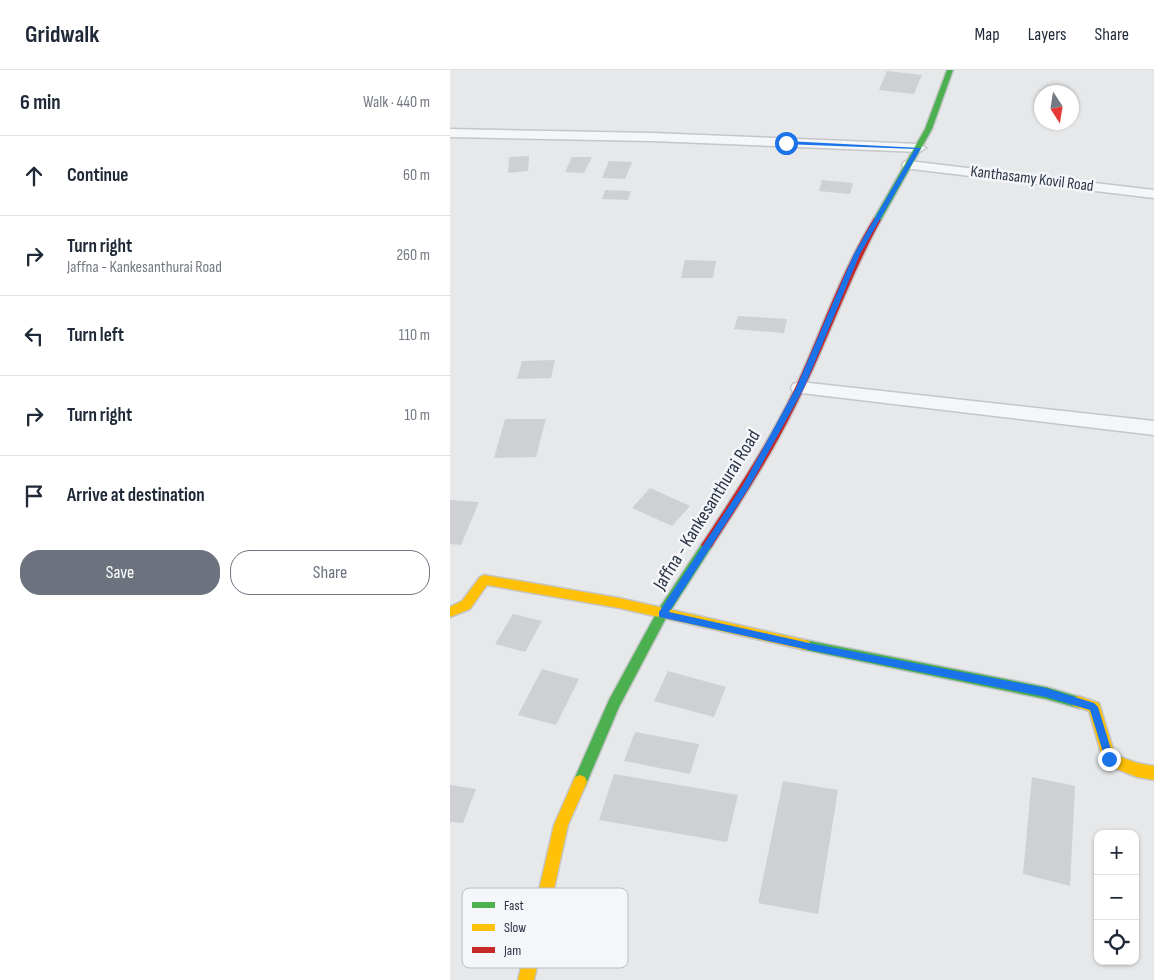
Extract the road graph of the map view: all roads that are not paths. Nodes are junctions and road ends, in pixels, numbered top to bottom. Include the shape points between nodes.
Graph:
1 (950, 70) edge
2 (450, 133) edge
3 (919, 148) junction
4 (909, 165) junction
5 (1154, 194) edge
6 (800, 388) junction
7 (1154, 428) edge
8 (450, 612) edge
9 (662, 614) junction
10 (1154, 773) edge
11 (547, 888) edge

1 - 3 main road, Jaffna - Kankesanthurai Road via 945,90
2 - 3 street
3 - 4 main road, Jaffna - Kankesanthurai Road
4 - 5 street, Kanthasamy Kovil Road
4 - 6 main road, Jaffna - Kankesanthurai Road via 857,254
6 - 7 street
6 - 9 main road, Jaffna - Kankesanthurai Road via 745,487
8 - 9 main road via 461,610 484,580 619,602
9 - 10 main road via 1046,693 1094,707 1109,759
9 - 11 main road, Jaffna - Kankesanthurai Road via 614,704 561,825

